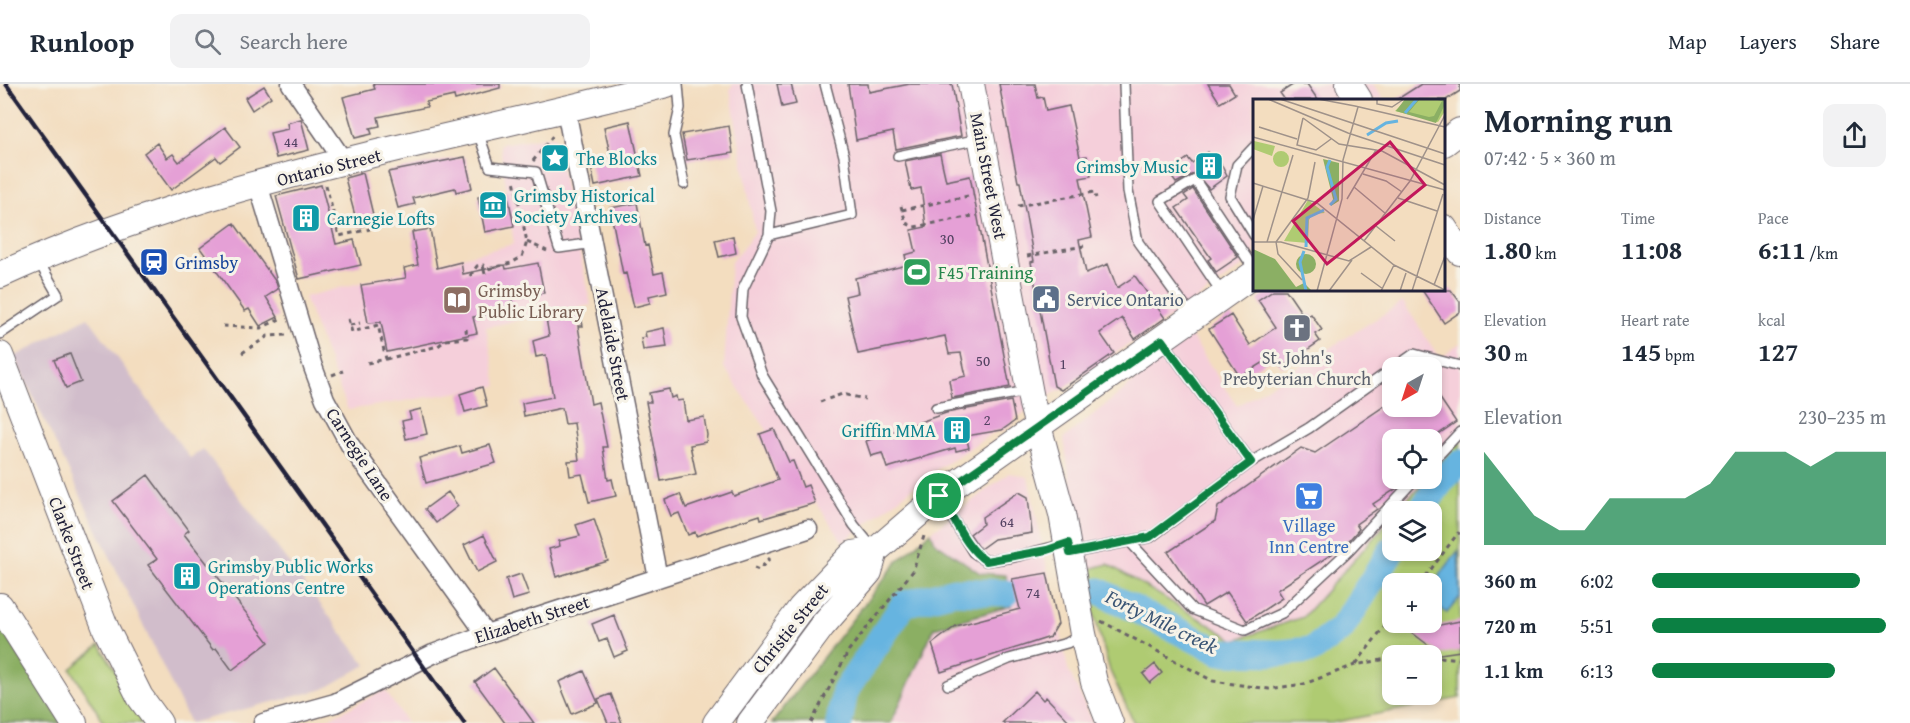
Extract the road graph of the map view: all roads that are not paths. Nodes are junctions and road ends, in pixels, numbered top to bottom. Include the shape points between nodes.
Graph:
1 (291, 84) edge
2 (667, 84) edge
3 (678, 84) edge
4 (747, 84) edge
5 (825, 84) edge
6 (971, 84) edge
7 (1124, 84) edge
8 (1349, 84) edge
9 (1358, 99) edge
10 (561, 121) junction
11 (478, 131) junction
12 (1460, 131) edge
13 (982, 139) junction
14 (1445, 142) edge
15 (1253, 148) edge
16 (898, 156) dead end
17 (345, 163) junction
18 (258, 184) junction
19 (684, 184) dead end
20 (1445, 231) edge
21 (1253, 233) edge
22 (769, 235) junction
23 (594, 243) junction
24 (1460, 252) edge
25 (37, 258) junction
26 (1253, 267) edge
27 (0, 275) edge
28 (1253, 275) edge
29 (1223, 295) junction
30 (1193, 317) junction
31 (0, 334) edge
32 (1162, 340) junction
33 (0, 355) edge
34 (1410, 357) edge
35 (1426, 357) edge
36 (1442, 361) edge
37 (1460, 366) edge
38 (1382, 376) edge
39 (1030, 390) junction
40 (936, 408) dead end
41 (1037, 427) junction
42 (1460, 432) edge
43 (1442, 451) edge
44 (1251, 462) junction
45 (1406, 489) edge
46 (939, 496) junction
47 (808, 529) dead end
48 (1131, 543) junction
49 (1069, 548) junction
50 (875, 551) junction
51 (658, 578) junction
52 (0, 606) edge
53 (1091, 627) junction
54 (486, 634) junction
55 (948, 685) dead end
56 (74, 723) edge
57 (159, 723) edge
58 (262, 723) edge
59 (716, 723) edge
60 (750, 723) edge
61 (1110, 723) edge

1 - 17 street
2 - 10 main road, Ontario Street
3 - 19 lane via 680,108 674,135
4 - 22 lane via 771,211
5 - 22 lane via 844,156 852,215
6 - 13 main road, Main Street West
7 - 30 lane via 1128,191 1138,242
8 - 9 main road
10 - 11 main road, Ontario Street
10 - 23 street, Adelaide Street
11 - 17 main road, Ontario Street
11 - 23 lane via 490,167 536,172 559,248
12 - 14 main road
13 - 16 lane
13 - 39 main road, Main Street West
15 - 21 lane via 1237,165 1230,196
17 - 18 main road, Ontario Street
18 - 25 main road, Ontario Street via 110,228
18 - 54 street, Carnegie Lane via 325,399 350,445
20 - 24 main road
22 - 50 lane via 744,290 741,317 762,375 854,525
23 - 51 street, Adelaide Street
25 - 27 main road, Ontario Street
25 - 31 lane via 58,295
26 - 29 lane via 1195,180 1160,201
28 - 29 main road, Christie Street
29 - 30 main road, Christie Street
30 - 32 main road, Christie Street
32 - 41 main road, Christie Street
32 - 44 lane
33 - 57 main road, Clarke Street via 106,629 140,697
34 - 35 lane
36 - 37 lane
38 - 44 lane via 1310,428
39 - 40 lane
39 - 41 main road, Main Street West
41 - 46 main road, Christie Street
41 - 49 main road, Main Street West
42 - 43 lane
44 - 48 lane via 1150,537
45 - 48 lane via 1282,613 1245,630 1192,609
46 - 49 lane via 973,552 986,561
46 - 50 main road, Christie Street
47 - 51 street, Elizabeth Street
48 - 49 lane
49 - 53 main road, Main Street West
50 - 59 main road, Christie Street via 853,554 801,608
50 - 60 main road, Christie Street via 869,573 822,626
51 - 54 street, Elizabeth Street
52 - 56 main road
53 - 55 lane via 1067,643 1009,659
53 - 61 main road, Main Street West via 1094,682
54 - 58 street, Elizabeth Street via 433,654 335,703

